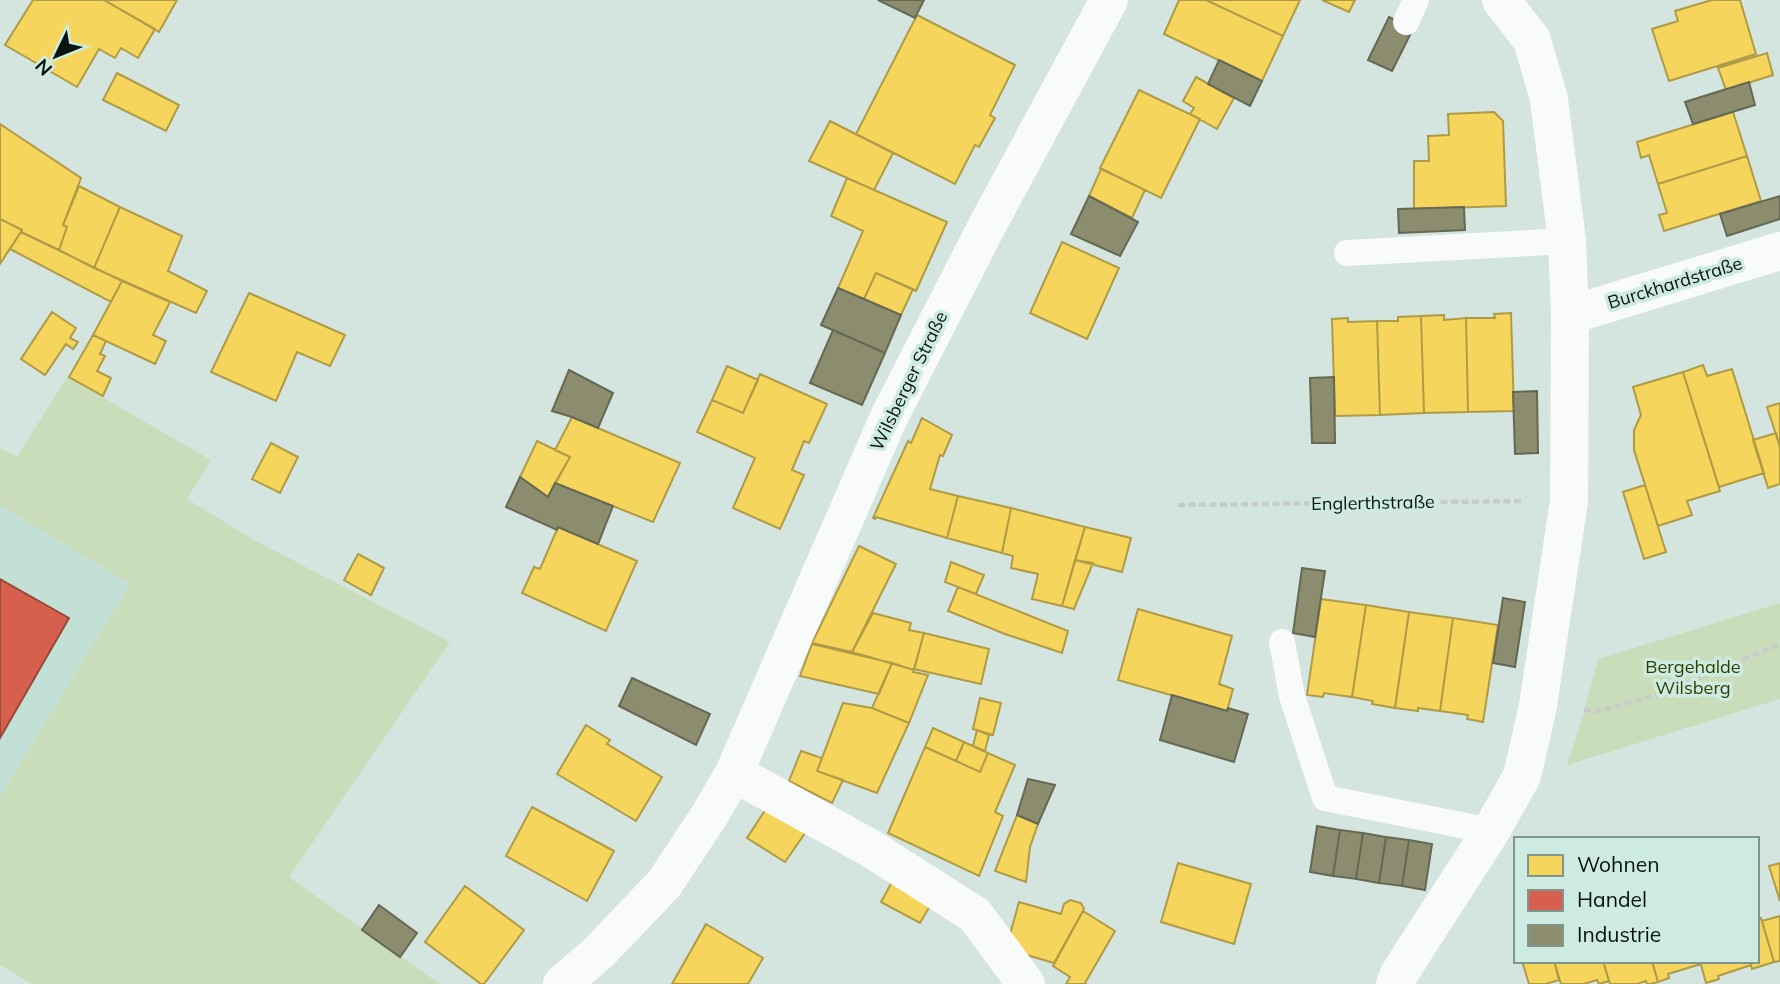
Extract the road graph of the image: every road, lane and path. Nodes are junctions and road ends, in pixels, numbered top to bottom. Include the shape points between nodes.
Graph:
1 (1109, 0) edge
2 (1501, 0) edge
3 (1567, 241) junction
4 (1780, 251) edge
5 (1348, 253) dead end
6 (1570, 315) junction
7 (1569, 500) junction
8 (1178, 505) dead end
9 (1282, 642) dead end
10 (1780, 644) edge
11 (1538, 706) junction
12 (734, 773) junction
13 (1491, 831) junction
14 (1403, 981) edge
15 (562, 984) edge
16 (1026, 984) edge

1 - 12 street, Wilsberger Straße via 889,417
2 - 3 street via 1532,40 1549,99
3 - 5 lane
3 - 6 street
4 - 6 street, Burckhardstraße
6 - 7 street
7 - 8 path, Englerthstraße
7 - 11 street
9 - 13 lane via 1292,696 1325,799
10 - 11 path via 1670,691 1600,711
11 - 13 street via 1522,776
12 - 15 street, Wilsberger Straße via 663,884
12 - 16 street via 870,848 975,915
13 - 14 street

